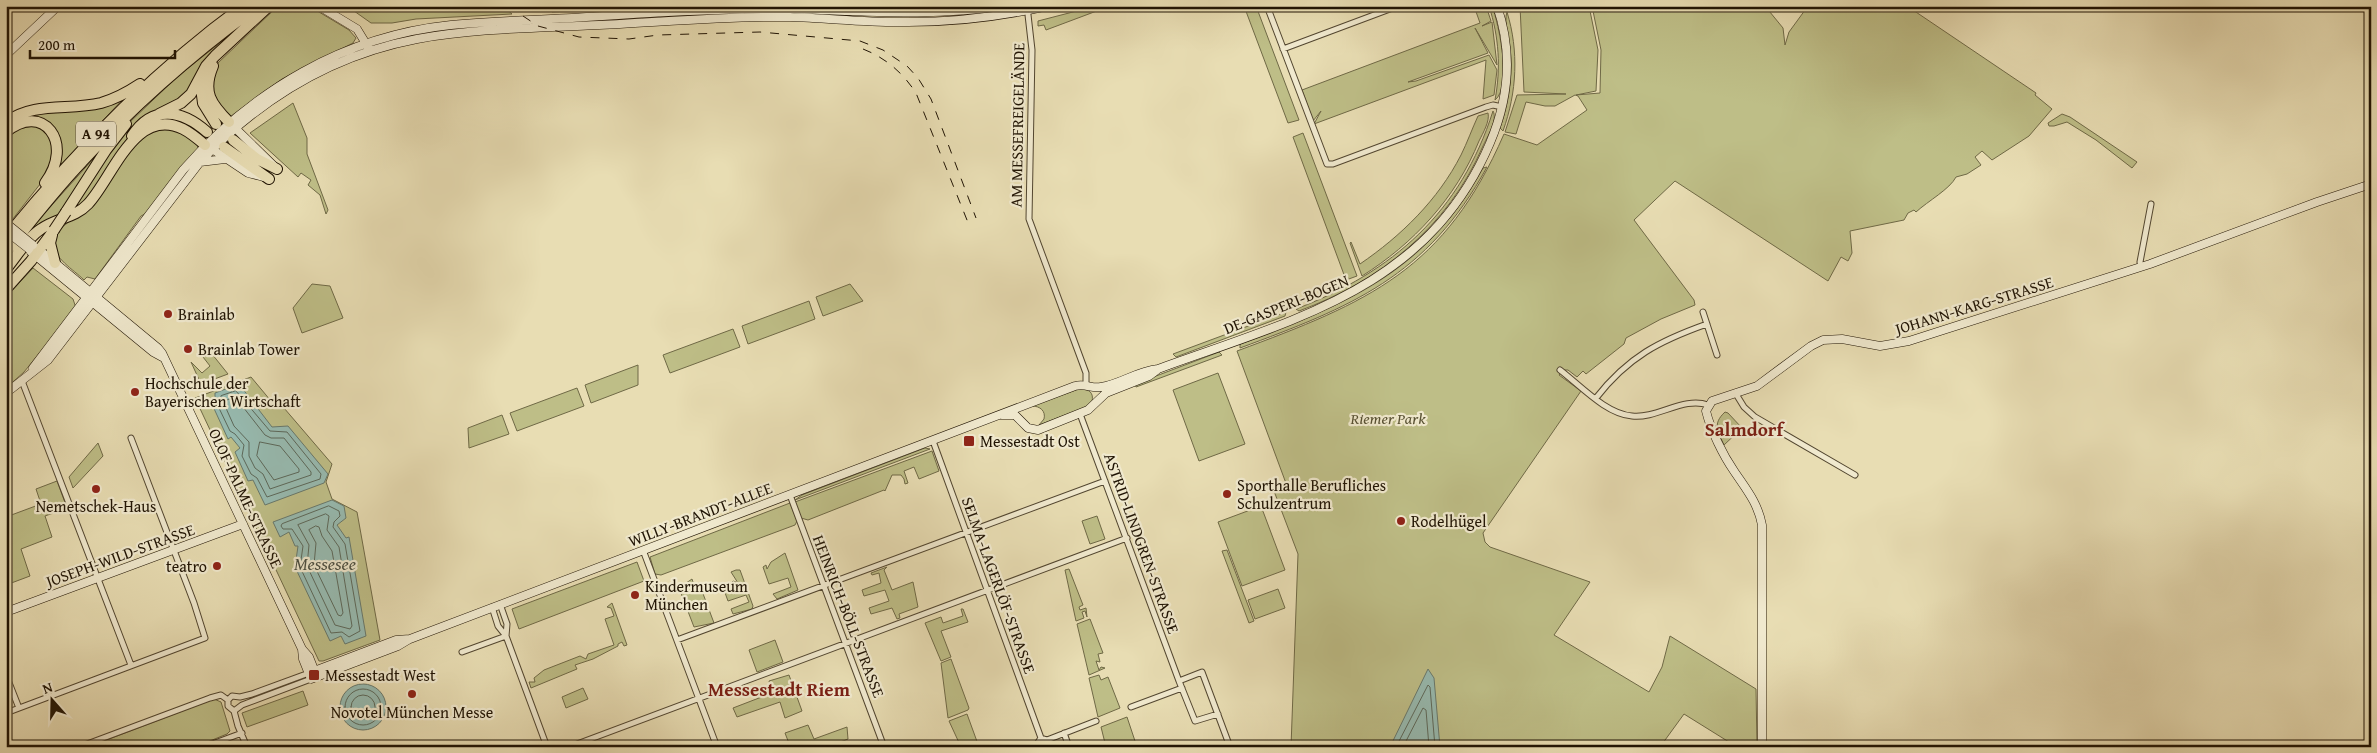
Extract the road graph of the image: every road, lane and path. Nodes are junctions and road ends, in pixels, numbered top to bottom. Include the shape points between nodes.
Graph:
1 (58, 6) edge
2 (243, 6) edge
3 (258, 6) edge
4 (268, 6) edge
5 (319, 6) edge
6 (1001, 6) edge
7 (1048, 6) edge
8 (1267, 6) edge
9 (1398, 6) edge
10 (1497, 6) edge
11 (1028, 8) edge
12 (368, 47) junction
13 (222, 49) junction
14 (1283, 49) junction
15 (6, 55) edge
16 (166, 68) junction
17 (200, 79) junction
18 (142, 101) junction
19 (1502, 107) junction
20 (160, 114) junction
21 (6, 122) edge
22 (216, 124) dead end
23 (232, 125) junction
24 (6, 132) edge
25 (207, 132) dead end
26 (232, 140) dead end
27 (208, 147) junction
28 (224, 147) dead end
29 (124, 150) junction
30 (225, 159) junction
31 (200, 162) junction
32 (277, 169) joint
33 (269, 178) joint
34 (2371, 184) edge
35 (164, 196) junction
36 (171, 201) junction
37 (2152, 204) dead end
38 (31, 207) junction
39 (6, 223) edge
40 (54, 230) junction
41 (6, 231) edge
42 (6, 238) edge
43 (34, 250) junction
44 (6, 252) edge
45 (55, 263) junction
46 (2141, 266) junction
47 (6, 269) edge
48 (6, 289) edge
49 (92, 298) junction
50 (1703, 312) dead end
51 (1707, 324) junction
52 (1717, 355) dead end
53 (1158, 369) junction
54 (1560, 370) dead end
55 (22, 380) junction
56 (1089, 386) junction
57 (6, 393) edge
58 (1736, 394) junction
59 (1596, 398) junction
60 (1096, 402) junction
61 (1026, 404) junction
62 (1708, 405) junction
63 (1080, 414) junction
64 (1000, 416) junction
65 (1020, 418) junction
66 (131, 438) dead end
67 (933, 441) junction
68 (1855, 476) dead end
69 (1105, 481) junction
70 (790, 495) junction
71 (242, 524) junction
72 (966, 533) junction
73 (1127, 538) junction
74 (174, 549) junction
75 (642, 550) junction
76 (99, 577) junction
77 (824, 586) junction
78 (987, 591) junction
79 (500, 604) junction
80 (492, 607) junction
81 (6, 612) edge
82 (506, 636) junction
83 (677, 640) junction
84 (846, 644) junction
85 (462, 652) dead end
86 (131, 666) junction
87 (6, 675) edge
88 (313, 675) junction
89 (1179, 681) junction
90 (1182, 688) junction
91 (240, 697) junction
92 (699, 699) junction
93 (228, 700) junction
94 (242, 705) junction
95 (1131, 707) dead end
96 (19, 708) junction
97 (234, 710) junction
98 (6, 713) edge
99 (1218, 714) junction
100 (1096, 721) dead end
101 (242, 733) junction
102 (1064, 733) junction
103 (1040, 742) edge
104 (79, 747) edge
105 (204, 747) edge
106 (247, 747) edge
107 (547, 747) edge
108 (569, 747) edge
109 (717, 747) edge
110 (884, 747) edge
111 (1029, 747) edge
112 (1069, 747) edge
113 (1230, 747) edge
114 (1762, 747) edge

1 - 15 main road
2 - 16 highway, A 94
3 - 18 highway, A 94
4 - 13 highway
5 - 12 main road via 357,29
6 - 12 main road via 917,14 755,9 450,25 395,35
7 - 11 main road
8 - 14 street
9 - 14 street
10 - 19 main road, DE-GASPERI-BOGEN via 1508,61
11 - 12 main road via 990,16 917,22 746,17 545,28 451,34
11 - 56 street, AM MESSEFREIGELÄNDE via 1032,58 1029,219
12 - 23 main road via 303,71 268,92
13 - 17 highway via 206,66
13 - 23 highway via 208,77 208,88 216,108
14 - 19 street via 1327,164 1486,107
16 - 21 highway via 120,96 100,103 34,109
16 - 38 highway, A 94 via 106,123
17 - 20 highway via 181,104
17 - 22 highway via 203,102
18 - 40 highway, bridge
18 - 44 highway, A 94 via 81,162
19 - 53 main road, DE-GASPERI-BOGEN via 1486,152 1460,197 1429,235 1389,270 1324,307
20 - 25 highway via 181,115
20 - 29 highway via 140,126
23 - 27 main road
23 - 32 main road
24 - 38 highway via 33,122 46,127 56,138 55,166
26 - 32 highway
27 - 29 highway via 184,129 168,125 149,129
27 - 30 main road
27 - 31 main road
27 - 35 main road
28 - 33 highway
29 - 47 highway via 89,204 71,217 42,228
30 - 31 main road
30 - 33 main road via 248,174
31 - 36 main road
34 - 46 main road, JOHANN-KARG-STRASSE
35 - 36 main road
35 - 49 main road
36 - 49 main road
37 - 46 street
38 - 42 highway, A 94
39 - 43 main road, bridge
40 - 43 highway
40 - 45 highway via 50,242
41 - 43 main road, bridge
43 - 45 main road
43 - 48 highway
43 - 49 main road
45 - 49 main road
46 - 58 main road, JOHANN-KARG-STRASSE via 1895,345 1823,340 1766,381
49 - 55 main road via 48,360
49 - 71 main road, OLOF-PALME-STRASSE via 152,352 164,358
50 - 51 street
51 - 52 street
51 - 59 street via 1647,349 1623,368
53 - 56 main road, DE-GASPERI-BOGEN via 1146,370 1102,387
53 - 60 main road, DE-GASPERI-BOGEN via 1149,376 1106,392
54 - 59 street
55 - 57 main road
55 - 76 street
56 - 60 main road
56 - 61 main road, WILLY-BRANDT-ALLEE via 1074,386
58 - 62 main road, JOHANN-KARG-STRASSE
58 - 68 street via 1755,417
59 - 62 street via 1614,411 1631,416 1701,402
60 - 63 main road, WILLY-BRANDT-ALLEE
61 - 64 main road, WILLY-BRANDT-ALLEE
61 - 65 main road
62 - 114 main road via 1706,411 1710,423 1733,470 1754,498 1762,525
63 - 65 main road, WILLY-BRANDT-ALLEE via 1038,430 1028,428
63 - 69 street, ASTRID-LINDGREN-STRASSE
64 - 65 main road, WILLY-BRANDT-ALLEE via 1012,414
64 - 67 main road, WILLY-BRANDT-ALLEE
66 - 74 street
67 - 70 main road, WILLY-BRANDT-ALLEE
67 - 72 street, SELMA-LAGERLÖF-STRASSE
69 - 72 street
69 - 73 street, ASTRID-LINDGREN-STRASSE
70 - 75 main road, WILLY-BRANDT-ALLEE
70 - 77 street, HEINRICH-BÖLL-STRASSE
71 - 74 main road, JOSEPH-WILD-STRASSE
71 - 88 main road, OLOF-PALME-STRASSE
72 - 77 street
72 - 78 street, SELMA-LAGERLÖF-STRASSE
73 - 78 street
73 - 89 street, ASTRID-LINDGREN-STRASSE
74 - 76 main road, JOSEPH-WILD-STRASSE
74 - 86 street via 205,638
75 - 79 main road, WILLY-BRANDT-ALLEE
75 - 83 street
76 - 81 main road, JOSEPH-WILD-STRASSE
76 - 86 street
77 - 83 street
77 - 84 street, HEINRICH-BÖLL-STRASSE
78 - 84 street
78 - 103 street, SELMA-LAGERLÖF-STRASSE
79 - 80 main road, WILLY-BRANDT-ALLEE
79 - 82 street via 507,624
80 - 82 street via 498,626
80 - 88 main road, WILLY-BRANDT-ALLEE via 410,638 396,640
82 - 85 street
82 - 107 street
83 - 92 street
84 - 92 street
84 - 110 street, HEINRICH-BÖLL-STRASSE
86 - 96 street
87 - 96 street
88 - 91 street
88 - 94 street
89 - 90 street, ASTRID-LINDGREN-STRASSE
89 - 99 street via 1202,672
90 - 95 street
90 - 99 street, ASTRID-LINDGREN-STRASSE via 1195,721
91 - 93 street
91 - 94 street
92 - 108 street
92 - 109 street
93 - 97 street via 228,706
93 - 104 street via 221,696 210,698
94 - 97 street
96 - 98 street
97 - 101 street
99 - 113 street
100 - 102 street
101 - 105 street
101 - 106 street
102 - 103 street
102 - 112 street
103 - 111 street

